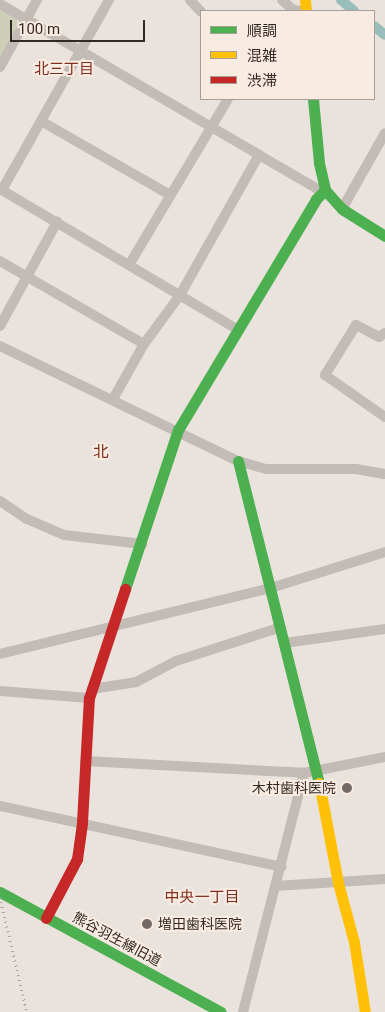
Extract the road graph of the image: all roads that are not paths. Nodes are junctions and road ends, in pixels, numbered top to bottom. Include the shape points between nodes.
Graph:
1 (36, 0) edge
2 (109, 0) edge
3 (190, 0) edge
4 (282, 0) edge
5 (0, 4) edge
6 (293, 10) edge
7 (200, 11) edge
8 (26, 18) junction
9 (81, 51) junction
10 (0, 67) edge
11 (227, 100) edge
12 (311, 100) edge
13 (41, 121) junction
14 (211, 127) junction
15 (385, 133) edge
16 (259, 155) junction
17 (1, 190) edge
18 (325, 190) junction
19 (170, 195) junction
20 (342, 209) junction
21 (57, 222) junction
22 (385, 236) edge
23 (0, 261) edge
24 (129, 265) junction
25 (27, 276) junction
26 (180, 295) junction
27 (0, 326) edge
28 (237, 329) junction
29 (385, 333) edge
30 (144, 344) junction
31 (0, 346) edge
32 (113, 399) junction
33 (385, 417) edge
34 (178, 430) junction
35 (238, 461) junction
36 (385, 474) edge
37 (0, 502) edge
38 (142, 544) junction
39 (385, 552) edge
40 (271, 588) junction
41 (114, 627) junction
42 (281, 627) junction
43 (385, 629) edge
44 (285, 643) junction
45 (0, 654) edge
46 (0, 691) edge
47 (90, 694) junction
48 (385, 757) edge
49 (85, 761) junction
50 (317, 770) junction
51 (304, 773) junction
52 (0, 806) edge
53 (82, 822) junction
54 (280, 867) junction
55 (385, 879) edge
56 (338, 883) junction
57 (276, 886) junction
58 (0, 892) edge
59 (46, 918) junction
60 (221, 1012) edge
61 (243, 1012) edge
62 (365, 1012) edge

1 - 8 street
2 - 9 street
3 - 7 street
4 - 6 street
5 - 8 street
8 - 9 street
8 - 10 street
9 - 13 street
9 - 14 street
11 - 14 street
12 - 18 street via 318,163
13 - 17 street
13 - 19 street
14 - 16 street
14 - 19 street
15 - 20 street
16 - 18 street
16 - 26 street
17 - 21 street
18 - 20 street
18 - 28 street via 316,199
19 - 24 street
20 - 22 street
21 - 24 street
21 - 25 street
23 - 25 street
24 - 26 street
25 - 27 street
25 - 30 street
26 - 28 street
26 - 30 street
28 - 34 street
29 - 33 street via 379,337 356,325 325,375
30 - 32 street
31 - 32 street
32 - 34 street
34 - 35 street
34 - 38 street
35 - 36 street via 266,469 356,469
35 - 40 street
37 - 38 street via 27,519 64,535
38 - 41 street
39 - 40 street
40 - 41 street
40 - 42 street
41 - 45 street
41 - 47 street
42 - 44 street
42 - 47 street via 176,661 136,682
43 - 44 street
44 - 50 street
46 - 47 street
47 - 49 street
48 - 50 street
49 - 51 street
49 - 53 street
50 - 51 street
50 - 56 street
51 - 54 street
52 - 53 street
53 - 54 street
53 - 59 street via 77,859
54 - 57 street
55 - 56 street
56 - 57 street
56 - 62 street via 354,942
57 - 61 street
58 - 59 street, 熊谷羽生線旧道
59 - 60 street, 熊谷羽生線旧道

